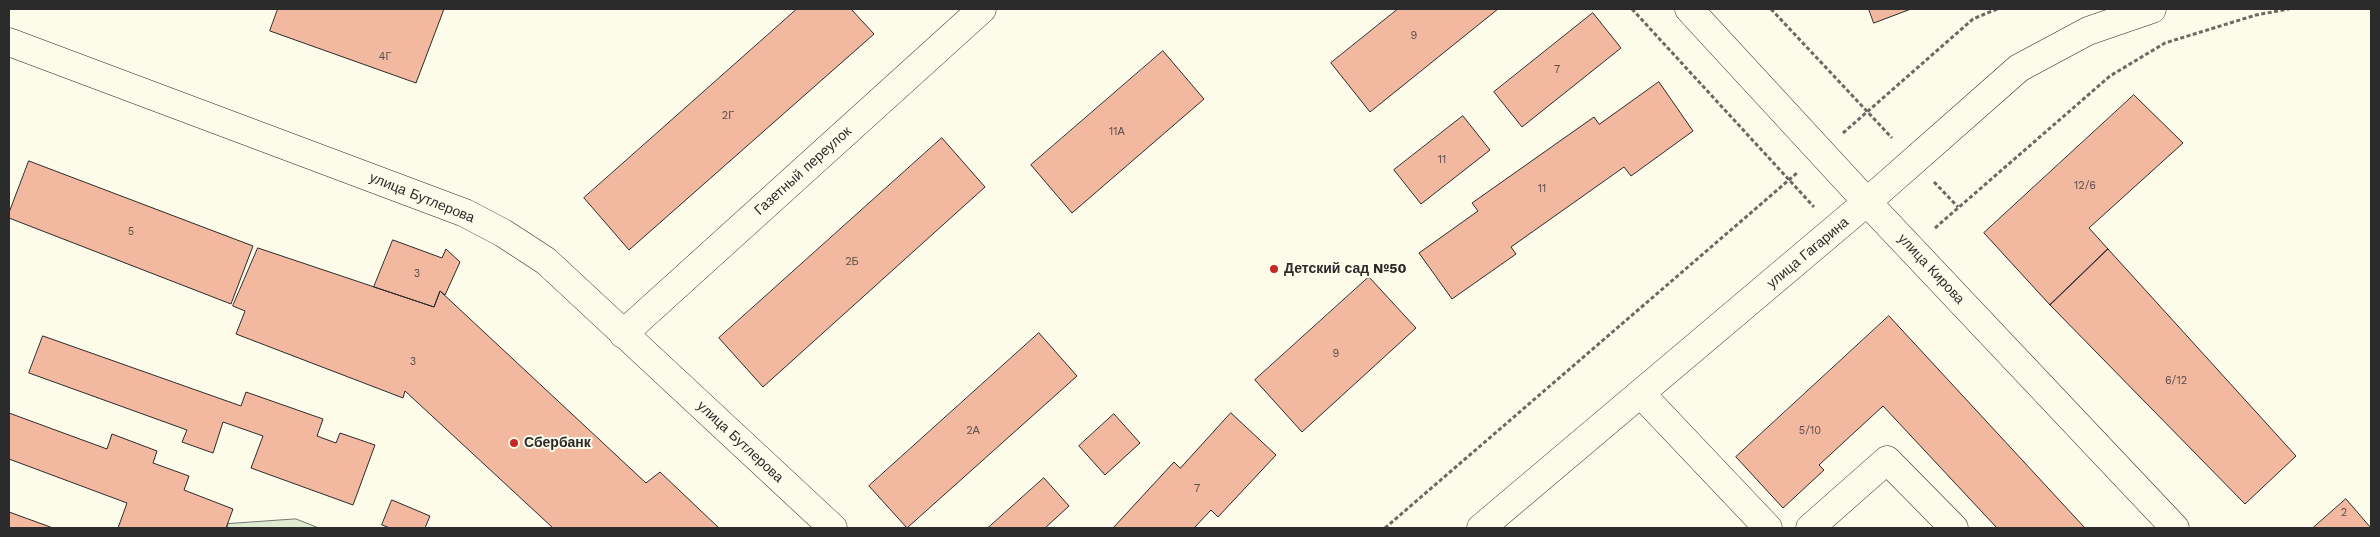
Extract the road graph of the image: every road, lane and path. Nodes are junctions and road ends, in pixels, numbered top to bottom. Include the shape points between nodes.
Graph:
1 (982, 9) edge
2 (1632, 9) edge
3 (1689, 9) edge
4 (1771, 9) edge
5 (1997, 9) edge
6 (2289, 9) edge
7 (2141, 11) edge
8 (9, 42) edge
9 (1868, 112) junction
10 (1821, 152) junction
11 (1914, 161) junction
12 (1789, 180) junction
13 (1868, 202) junction
14 (1835, 230) junction
15 (623, 334) junction
16 (1640, 394) junction
17 (833, 528) edge
18 (1385, 528) edge
19 (1481, 528) edge
20 (1768, 528) edge
21 (1810, 528) edge
22 (1954, 528) edge
23 (2175, 528) edge

1 - 15 street, Газетный переулок
2 - 12 path
3 - 10 street, улица Кирова
4 - 9 path
5 - 9 path via 1974,19
6 - 11 path via 2256,15 2165,43 2110,76 1958,207
7 - 11 street, улица Гагарина via 2088,31 2019,68
8 - 15 street, улица Бутлерова via 465,213 546,261
9 - 10 path
9 - 11 path
10 - 12 path
10 - 13 street, улица Кирова
11 - 13 street, улица Гагарина
12 - 14 path
12 - 18 path
13 - 14 street, улица Гагарина
13 - 23 street, улица Кирова
14 - 16 street, улица Гагарина
15 - 17 street, улица Бутлерова
16 - 19 street, улица Гагарина
16 - 20 street
21 - 22 street via 1887,460

